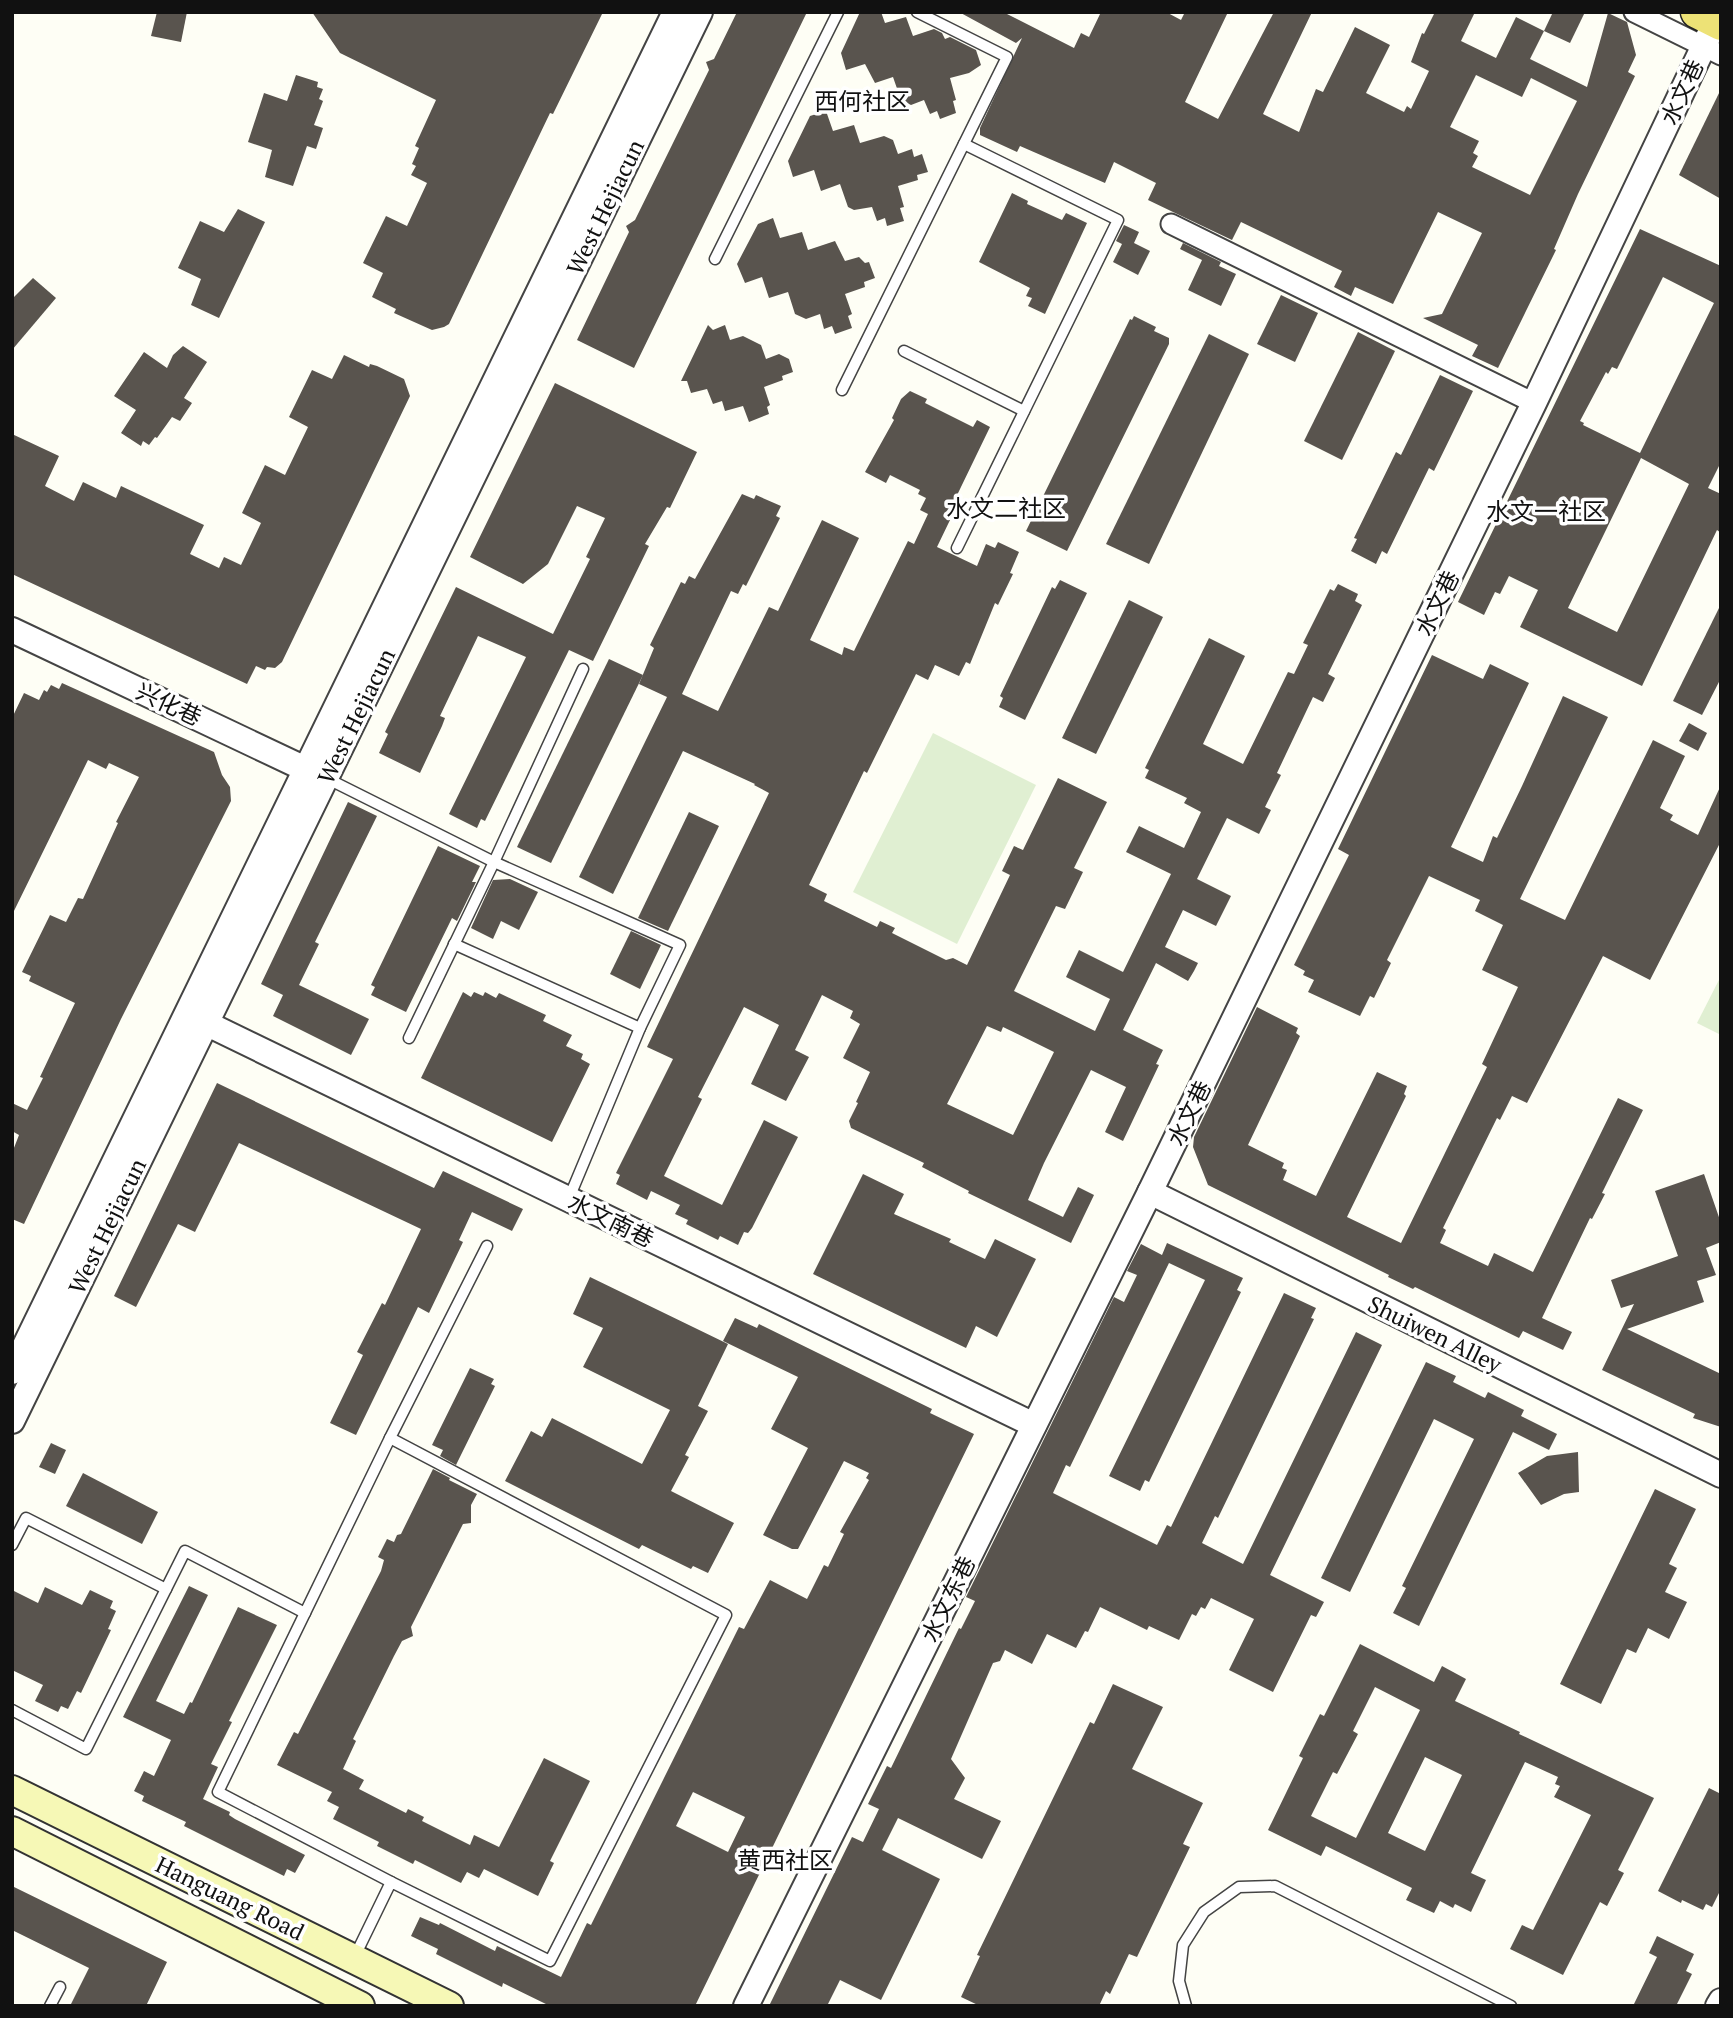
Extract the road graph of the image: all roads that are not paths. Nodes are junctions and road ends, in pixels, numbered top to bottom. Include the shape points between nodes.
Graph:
1 (675, 12) edge
2 (700, 12) edge
3 (838, 12) edge
4 (917, 12) edge
5 (1634, 12) edge
6 (1713, 29) edge
7 (964, 144) junction
8 (1171, 224) dead end
9 (715, 259) dead end
10 (904, 351) dead end
11 (842, 390) dead end
12 (1534, 403) junction
13 (1024, 411) junction
14 (957, 548) dead end
15 (12, 630) edge
16 (583, 669) dead end
17 (316, 774) junction
18 (495, 862) junction
19 (454, 944) junction
20 (197, 1019) junction
21 (640, 1028) junction
22 (409, 1038) dead end
23 (1150, 1192) junction
24 (569, 1199) junction
25 (487, 1246) dead end
26 (12, 1372) edge
27 (12, 1421) edge
28 (1034, 1425) junction
29 (390, 1438) junction
30 (1721, 1475) edge
31 (12, 1545) edge
32 (166, 1589) junction
33 (305, 1613) junction
34 (12, 1710) edge
35 (12, 1790) edge
36 (12, 1831) edge
37 (391, 1882) junction
38 (354, 1959) junction
39 (60, 1987) dead end
40 (1721, 2001) edge
41 (50, 2006) edge
42 (360, 2006) edge
43 (449, 2006) edge
44 (746, 2006) edge
45 (1186, 2006) edge
46 (1511, 2006) edge
47 (1718, 2006) edge

1 - 17 street, West Hejiacun
2 - 17 street, West Hejiacun
3 - 9 lane
4 - 7 lane via 1007,57
5 - 6 street
6 - 12 street, 水文巷
7 - 11 lane
7 - 13 lane via 1118,220
8 - 12 street
10 - 13 lane
12 - 23 street, 水文巷
13 - 14 lane
15 - 17 street, 兴化巷
16 - 18 lane
17 - 18 lane
17 - 20 street, West Hejiacun
18 - 19 lane
18 - 21 lane via 680,945
19 - 21 lane
19 - 22 lane
20 - 24 street, 水文南巷
20 - 26 street, West Hejiacun
20 - 27 street, West Hejiacun
21 - 24 lane
23 - 28 street, 水文东巷
23 - 30 street, Shuiwen Alley
24 - 28 street, 水文南巷
25 - 29 lane
28 - 44 street, 水文东巷
29 - 33 lane
29 - 37 lane via 726,1615 550,1961
31 - 32 lane via 26,1518
32 - 33 lane via 186,1551
32 - 34 lane via 86,1749
33 - 37 lane via 218,1792
35 - 38 main road, Hanguang Road
36 - 42 main road, Hanguang Road
37 - 38 lane
38 - 43 main road, Hanguang Road
39 - 41 lane
40 - 47 street
45 - 46 lane via 1179,1981 1183,1945 1204,1912 1239,1887 1275,1886

